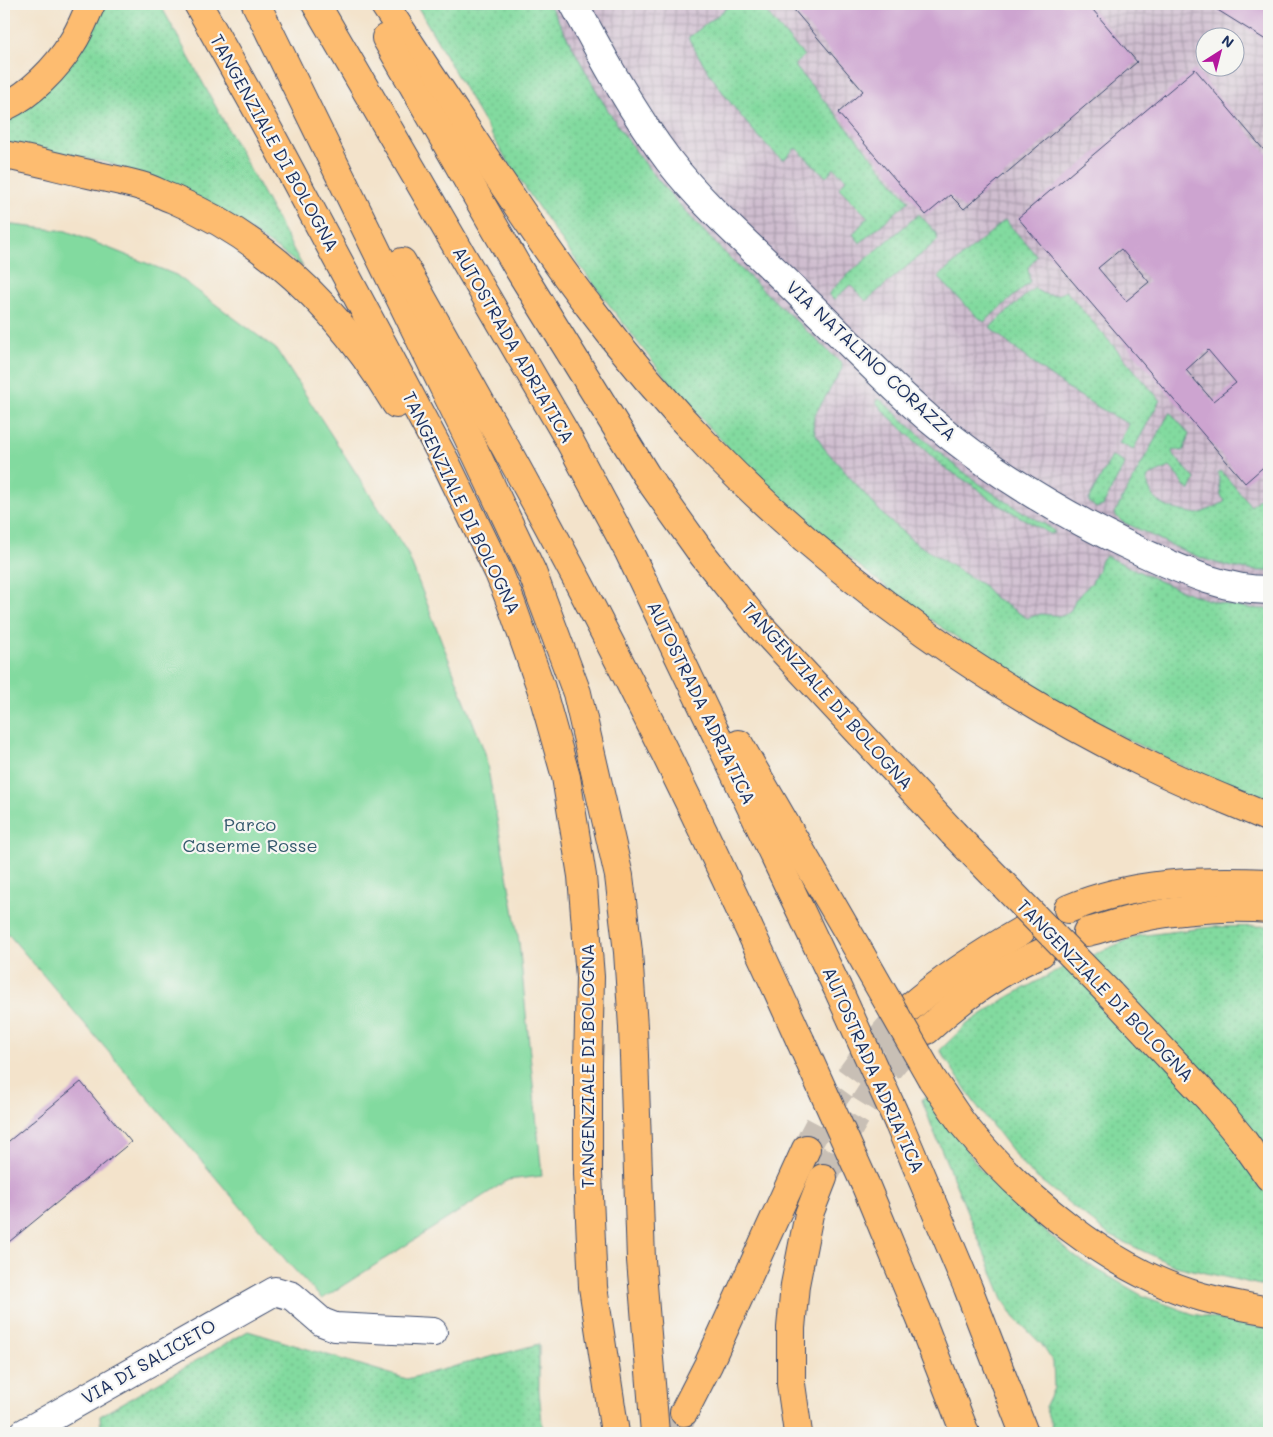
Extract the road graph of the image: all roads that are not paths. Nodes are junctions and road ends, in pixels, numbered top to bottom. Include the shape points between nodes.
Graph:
1 (91, 4) edge
2 (198, 4) edge
3 (256, 4) edge
4 (316, 4) edge
5 (366, 4) edge
6 (384, 4) edge
7 (574, 4) edge
8 (4, 107) edge
9 (4, 155) edge
10 (629, 552) junction
11 (499, 573) junction
12 (1269, 590) edge
13 (1269, 818) edge
14 (1269, 883) edge
15 (1068, 908) dead end
16 (1269, 909) edge
17 (1021, 931) dead end
18 (1087, 932) dead end
19 (1040, 953) dead end
20 (910, 1007) tunnel mouth
21 (927, 1030) tunnel mouth
22 (806, 1149) tunnel mouth
23 (1269, 1177) edge
24 (823, 1178) tunnel mouth
25 (1269, 1311) edge
26 (432, 1332) dead end
27 (684, 1412) tunnel mouth
28 (24, 1433) edge
29 (615, 1433) edge
30 (655, 1433) edge
31 (798, 1433) edge
32 (965, 1433) edge
33 (1024, 1433) edge

1 - 8 highway via 72,43 44,79
2 - 11 highway, TANGENZIALE DI BOLOGNA via 445,460
3 - 30 highway via 532,572 577,693 619,876 628,952 641,1260
3 - 32 highway, bridge via 506,448 656,734 738,902 865,1184
4 - 10 highway, AUTOSTRADA ADRIATICA via 568,438
5 - 23 highway, TANGENZIALE DI BOLOGNA, bridge via 518,268 646,475 703,555 761,627 820,692 1210,1100
6 - 13 highway via 553,260 583,300 711,450 799,534 935,639 990,676 1167,774
7 - 12 street, VIA NATALINO CORAZZA via 636,114 689,186 930,420 1008,479 1082,523 1211,581
9 - 11 highway via 142,186 237,231 269,254 304,284 380,377
10 - 25 highway, bridge via 932,1079 962,1122 1040,1204 1097,1248 1149,1276 1200,1296
10 - 33 highway, AUTOSTRADA ADRIATICA, bridge via 899,1124
11 - 29 highway, TANGENZIALE DI BOLOGNA via 544,697 566,777 582,876 590,977 588,1164 593,1286
14 - 15 highway via 1188,882 1140,888
16 - 18 highway via 1229,908 1172,913
17 - 20 highway via 942,980
19 - 21 highway via 979,987
22 - 27 highway
24 - 31 highway via 809,1214 795,1286 791,1384
26 - 28 street, VIA DI SALICETO via 335,1328 322,1322 292,1296 275,1291

